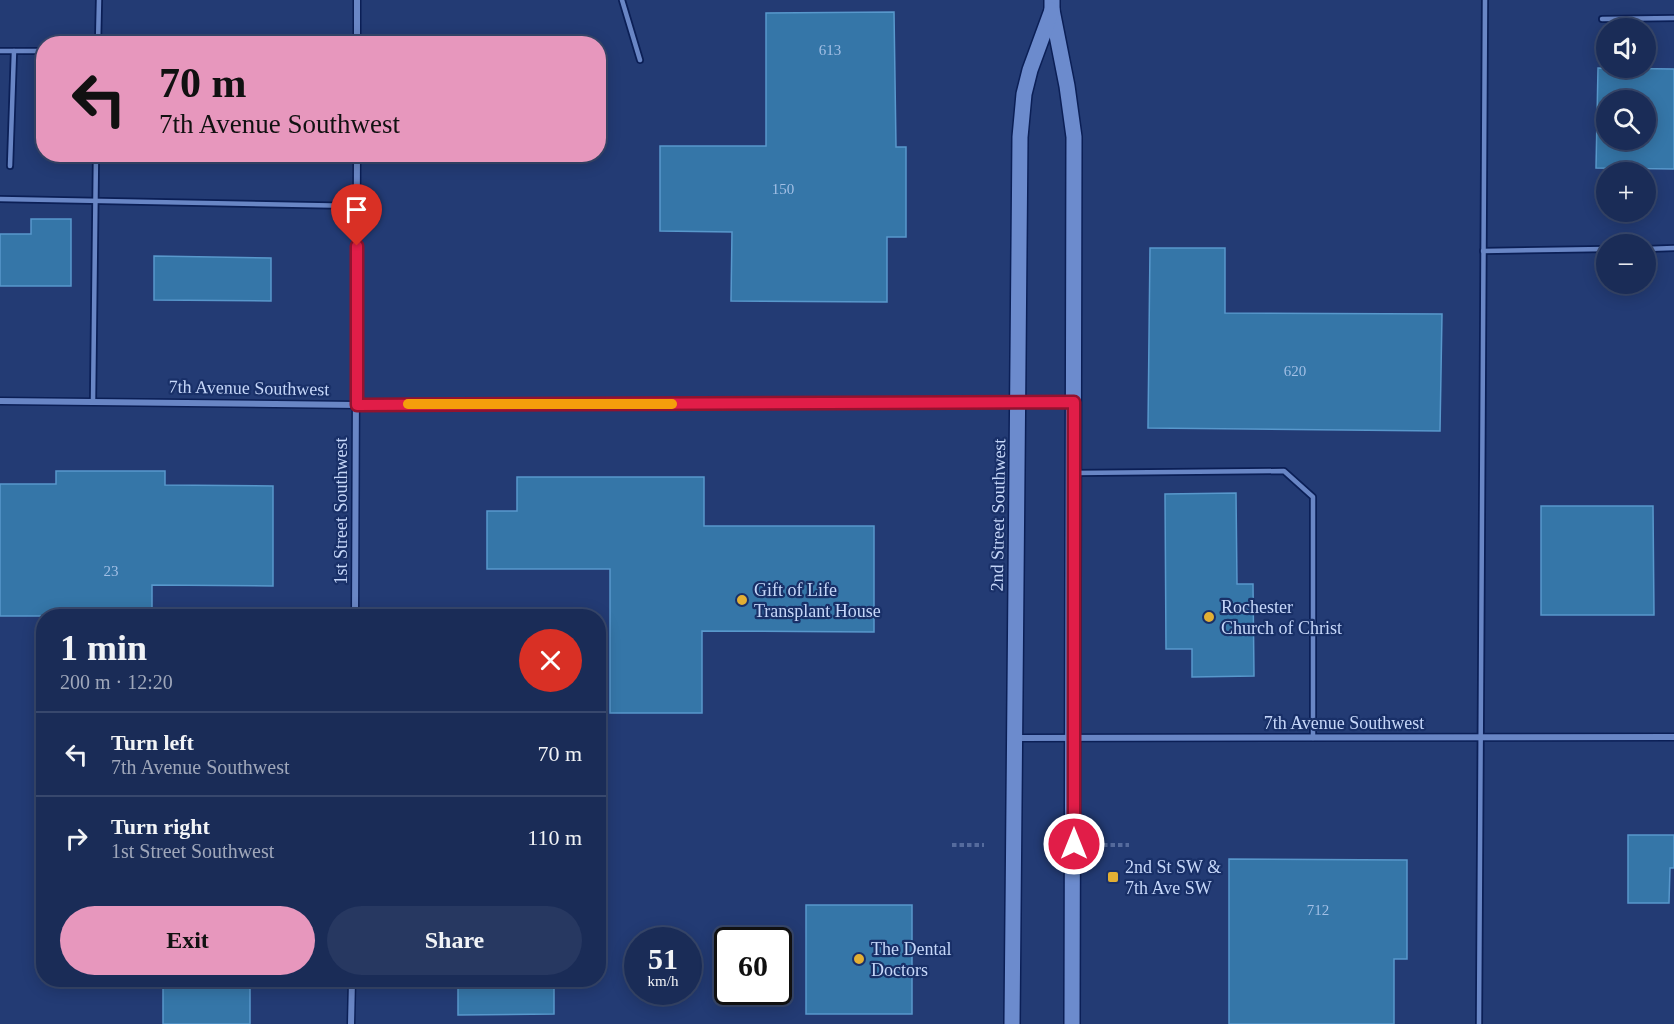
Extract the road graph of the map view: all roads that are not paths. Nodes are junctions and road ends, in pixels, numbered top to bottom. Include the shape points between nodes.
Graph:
1 (99, 0) edge
2 (357, 0) edge
3 (622, 0) edge
4 (1485, 0) edge
5 (1052, 5) edge
6 (1656, 18) edge
7 (1674, 18) edge
8 (98, 36) edge
9 (357, 36) edge
10 (0, 51) edge
11 (14, 51) junction
12 (36, 51) edge
13 (640, 60) dead end
14 (96, 162) edge
15 (357, 162) edge
16 (10, 166) dead end
17 (0, 199) edge
18 (96, 200) junction
19 (357, 206) junction
20 (1674, 248) edge
21 (1596, 249) edge
22 (1656, 249) edge
23 (1483, 250) junction
24 (0, 401) edge
25 (93, 402) junction
26 (1074, 402) junction
27 (1018, 403) junction
28 (357, 405) junction
29 (1074, 472) junction
30 (355, 609) edge
31 (1480, 737) junction
32 (1674, 737) edge
33 (1014, 738) junction
34 (1074, 738) junction
35 (1312, 738) junction
36 (352, 987) edge
37 (351, 1024) edge
38 (1012, 1024) edge
39 (1072, 1024) edge
40 (1479, 1024) edge

1 - 8 lane
2 - 9 street
3 - 13 lane
4 - 23 lane
5 - 26 main road, 2nd Street Southwest via 1074,137
5 - 27 main road, 2nd Street Southwest via 1030,70 1022,116
6 - 7 lane
10 - 11 lane
11 - 12 lane
11 - 16 lane
14 - 18 lane
15 - 19 street, 1st Street Southwest
17 - 18 lane
18 - 19 lane
18 - 25 lane
19 - 28 street, 1st Street Southwest
20 - 22 lane
21 - 23 lane
23 - 31 lane
24 - 25 street, 7th Avenue Southwest
25 - 28 street, 7th Avenue Southwest
26 - 27 street, 7th Avenue Southwest
26 - 29 main road, 2nd Street Southwest
27 - 28 street, 7th Avenue Southwest
27 - 33 main road, 2nd Street Southwest
28 - 30 street, 1st Street Southwest
29 - 34 main road, 2nd Street Southwest
29 - 35 lane via 1284,471 1313,497
31 - 32 street, 7th Avenue Southwest
31 - 35 street, 7th Avenue Southwest
31 - 40 lane
33 - 34 street, 7th Avenue Southwest
33 - 38 main road, 2nd Street Southwest
34 - 35 street, 7th Avenue Southwest
34 - 39 main road, 2nd Street Southwest
36 - 37 street

